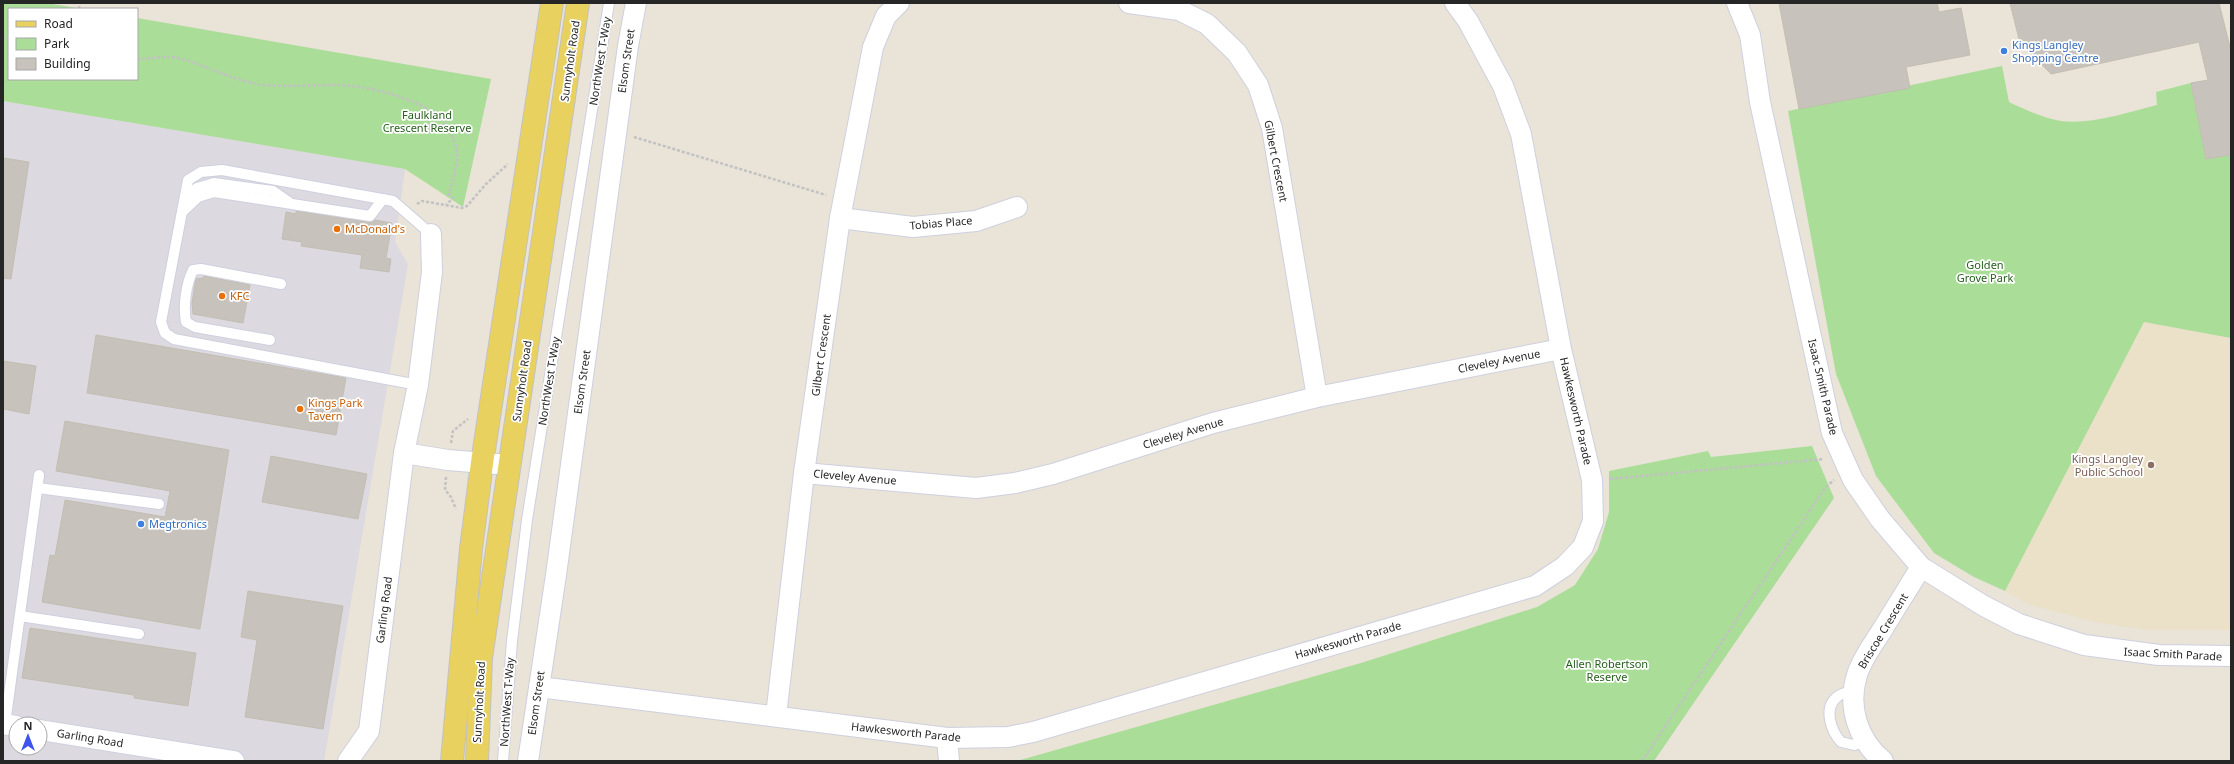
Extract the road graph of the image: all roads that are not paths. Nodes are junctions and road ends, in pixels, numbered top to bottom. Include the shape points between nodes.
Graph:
1 (552, 3) edge
2 (578, 3) edge
3 (609, 3) edge
4 (636, 3) edge
5 (899, 3) edge
6 (1128, 3) edge
7 (1455, 3) edge
8 (1737, 3) edge
9 (185, 197) junction
10 (383, 199) junction
11 (292, 204) junction
12 (1017, 207) dead end
13 (842, 209) junction
14 (182, 212) junction
15 (431, 234) joint
16 (281, 284) dead end
17 (270, 340) dead end
18 (1561, 349) junction
19 (418, 385) junction
20 (1317, 397) junction
21 (404, 453) junction
22 (482, 463) junction
23 (509, 465) junction
24 (804, 473) junction
25 (39, 474) dead end
26 (38, 488) junction
27 (159, 504) dead end
28 (1921, 567) junction
29 (20, 616) junction
30 (139, 634) dead end
31 (2231, 656) edge
32 (539, 687) junction
33 (9, 716) edge
34 (776, 716) junction
35 (48, 731) edge
36 (947, 738) junction
37 (234, 761) edge
38 (348, 761) edge
39 (452, 761) edge
40 (477, 761) edge
41 (503, 761) edge
42 (528, 761) edge
43 (949, 761) edge
44 (1883, 761) edge

1 - 22 main road, Sunnyholt Road
2 - 23 main road, Sunnyholt Road
3 - 41 lane, NorthWest T-Way via 527,520 512,641
4 - 32 street, Elsom Street
5 - 13 street, Gilbert Crescent via 886,16 873,47
6 - 20 street, Gilbert Crescent via 1179,10 1207,24 1238,53 1258,85 1272,128
7 - 18 street, Hawkesworth Parade via 1468,21 1503,86 1521,134
8 - 28 street, Isaac Smith Parade via 1750,35 1760,102 1832,433 1845,462 1880,519
9 - 10 lane via 188,180 194,175 222,170
9 - 11 lane via 197,188 214,183 273,191
9 - 14 lane
10 - 11 lane via 370,216
10 - 15 lane via 393,201
11 - 14 lane via 214,192 198,197
12 - 13 street, Tobias Place via 976,221 913,227
13 - 24 street, Gilbert Crescent
14 - 19 lane via 161,322 165,332 174,339
15 - 19 street, Garling Road via 432,272
16 - 17 lane via 201,269 193,270 190,276 184,312 186,322 195,327
18 - 20 street, Cleveley Avenue
18 - 36 street, Hawkesworth Parade via 1592,480 1592,521 1583,547 1565,566 1535,586 1033,732 1008,737
19 - 21 street, Garling Road
20 - 24 street, Cleveley Avenue via 1214,423 1053,474 1015,483 976,488
21 - 22 street
21 - 38 street, Garling Road via 369,731
22 - 23 street
22 - 39 main road, Sunnyholt Road via 470,556
23 - 40 main road, Sunnyholt Road via 481,658
24 - 34 street, Gilbert Crescent
25 - 26 lane
26 - 27 lane
26 - 29 lane
28 - 31 street, Isaac Smith Parade via 1984,606 2019,624 2084,646 2159,655
28 - 44 street, Briscoe Crescent via 1861,665 1854,690 1855,718 1866,741
29 - 30 lane
29 - 33 lane
32 - 34 street, Hawkesworth Parade
32 - 42 street, Elsom Street
34 - 36 street, Hawkesworth Parade
35 - 37 street, Garling Road
36 - 43 street

